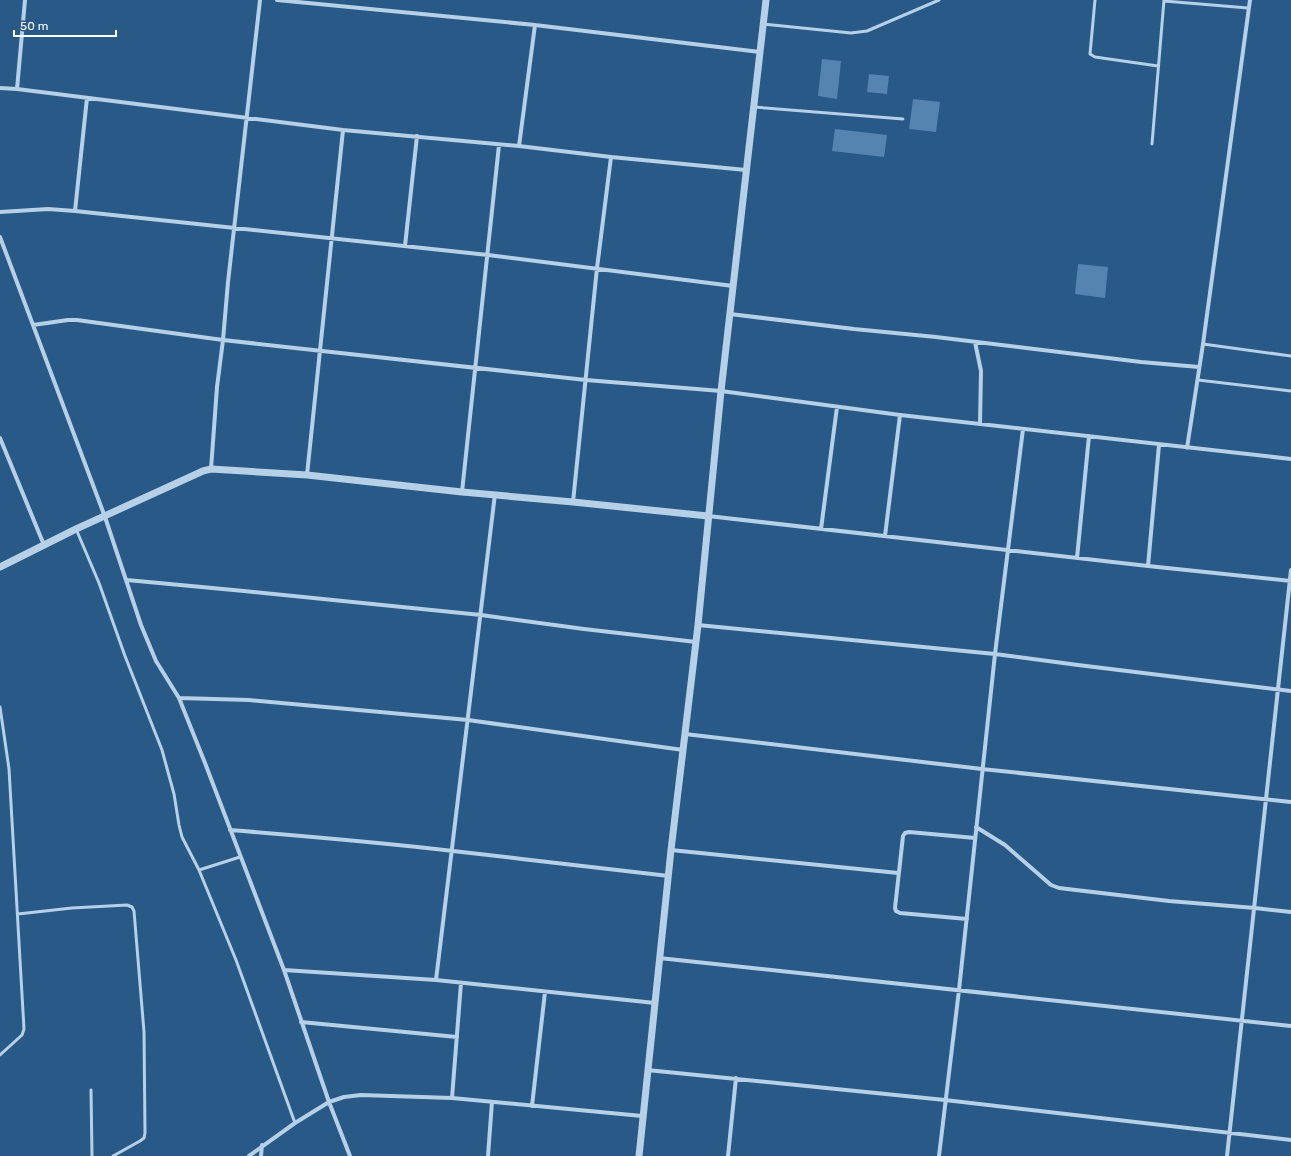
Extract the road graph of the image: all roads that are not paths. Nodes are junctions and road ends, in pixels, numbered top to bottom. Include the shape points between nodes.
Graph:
1 (25, 0) edge
2 (260, 0) edge
3 (277, 0) edge
4 (766, 0) edge
5 (939, 0) edge
6 (1095, 0) edge
7 (1164, 0) edge
8 (1250, 0) edge
9 (1248, 8) junction
10 (763, 24) junction
11 (535, 25) junction
12 (760, 52) junction
13 (1158, 66) junction
14 (0, 88) edge
15 (17, 89) junction
16 (87, 98) junction
17 (754, 107) junction
18 (247, 118) junction
19 (903, 119) dead end
20 (343, 130) junction
21 (417, 136) junction
22 (1152, 144) dead end
23 (499, 145) junction
24 (519, 146) junction
25 (611, 157) junction
26 (746, 170) junction
27 (75, 211) junction
28 (0, 212) edge
29 (233, 228) junction
30 (0, 237) edge
31 (332, 238) junction
32 (405, 246) junction
33 (488, 255) junction
34 (597, 268) junction
35 (733, 286) junction
36 (730, 314) junction
37 (33, 324) junction
38 (223, 340) junction
39 (975, 342) junction
40 (1203, 344) junction
41 (320, 351) junction
42 (1291, 356) edge
43 (1199, 366) junction
44 (475, 367) junction
45 (586, 380) junction
46 (1198, 380) junction
47 (1291, 391) edge
48 (721, 392) junction
49 (836, 407) junction
50 (900, 415) junction
51 (980, 424) junction
52 (1023, 428) junction
53 (1089, 436) junction
54 (0, 438) edge
55 (1159, 445) junction
56 (1187, 448) junction
57 (1291, 459) edge
58 (211, 469) junction
59 (307, 475) junction
60 (462, 492) junction
61 (495, 494) junction
62 (573, 502) junction
63 (708, 516) junction
64 (105, 517) junction
65 (821, 528) junction
66 (76, 529) junction
67 (885, 536) junction
68 (44, 545) junction
69 (1008, 550) junction
70 (1077, 558) junction
71 (1148, 566) junction
72 (0, 567) edge
73 (1291, 570) edge
74 (126, 580) junction
75 (1290, 581) edge
76 (481, 615) junction
77 (698, 625) junction
78 (696, 642) junction
79 (996, 654) junction
80 (1278, 689) junction
81 (1291, 691) edge
82 (179, 698) junction
83 (0, 707) edge
84 (468, 720) junction
85 (685, 734) junction
86 (683, 750) junction
87 (982, 769) junction
88 (1267, 799) junction
89 (1291, 802) edge
90 (976, 827) junction
91 (230, 830) junction
92 (975, 838) junction
93 (452, 850) junction
94 (671, 850) junction
95 (240, 857) junction
96 (199, 870) junction
97 (898, 873) junction
98 (668, 876) junction
99 (1255, 908) junction
100 (1291, 912) edge
101 (18, 914) junction
102 (967, 919) junction
103 (659, 958) junction
104 (284, 970) junction
105 (436, 980) junction
106 (461, 983) junction
107 (959, 990) junction
108 (546, 992) junction
109 (654, 1003) junction
110 (1242, 1021) junction
111 (301, 1022) junction
112 (1291, 1026) edge
113 (457, 1037) junction
114 (0, 1055) edge
115 (647, 1070) junction
116 (736, 1078) junction
117 (91, 1090) dead end
118 (452, 1098) junction
119 (945, 1100) junction
120 (329, 1102) junction
121 (492, 1102) junction
122 (532, 1106) junction
123 (642, 1116) junction
124 (295, 1123) junction
125 (1229, 1134) junction
126 (1291, 1140) edge
127 (262, 1146) junction
128 (92, 1156) edge
129 (113, 1156) edge
130 (249, 1156) edge
131 (261, 1156) edge
132 (350, 1156) edge
133 (488, 1156) edge
134 (638, 1156) edge
135 (728, 1156) edge
136 (939, 1156) edge
137 (1227, 1156) edge

1 - 15 street
2 - 18 street
3 - 11 street
4 - 10 street
5 - 10 lane via 867,31 851,33
6 - 13 lane via 1090,54 1095,57
7 - 9 lane
7 - 13 lane
8 - 9 street
9 - 40 street
10 - 12 street
11 - 12 street
11 - 24 street
12 - 17 street
13 - 22 lane
14 - 15 street
15 - 16 street
16 - 18 street
16 - 27 street
17 - 19 lane
17 - 26 street
18 - 20 street
18 - 29 street
20 - 21 street
20 - 31 street
21 - 23 street
21 - 32 street
23 - 24 street
23 - 33 street
24 - 25 street
25 - 26 street
25 - 34 street
26 - 35 street
27 - 28 street via 48,209
27 - 29 street
29 - 31 street
29 - 38 street
30 - 37 street
31 - 32 street
31 - 41 street
32 - 33 street
33 - 34 street
33 - 44 street
34 - 35 street
34 - 45 street
35 - 36 street
36 - 39 street
36 - 48 street
37 - 38 street via 77,320
37 - 64 street
38 - 41 street
38 - 58 street
39 - 43 street via 1141,362
39 - 51 street via 981,371
40 - 42 lane
40 - 43 street
41 - 44 street
41 - 59 street
43 - 46 street
44 - 45 street
44 - 60 street
45 - 48 street
45 - 62 street
46 - 47 lane
46 - 56 street
48 - 49 street
48 - 63 street
49 - 50 street
49 - 65 street
50 - 51 street
50 - 67 street
51 - 52 street
52 - 53 street
52 - 69 street
53 - 55 street
53 - 70 street
54 - 68 street
55 - 56 street
55 - 71 street
56 - 57 street
58 - 59 street
58 - 64 street
59 - 60 street
60 - 61 street
61 - 62 street
61 - 76 street
62 - 63 street
63 - 65 street
63 - 77 street
64 - 66 street
64 - 74 street
65 - 67 street
66 - 68 street
66 - 96 lane via 162,750 182,837
67 - 69 street
68 - 72 street
69 - 70 street
69 - 79 street
70 - 71 street
71 - 75 street
73 - 75 street
74 - 76 street
74 - 82 street via 156,661
75 - 80 street
76 - 78 street
76 - 84 street
77 - 78 street
77 - 79 street
78 - 85 street
79 - 80 street
79 - 87 street
80 - 81 street
80 - 88 street
82 - 84 street via 249,700
82 - 91 street
83 - 101 lane via 9,769
84 - 86 street
84 - 93 street
85 - 86 street
85 - 87 street
86 - 94 street
87 - 88 street
87 - 90 street
88 - 89 street
88 - 99 street
90 - 92 street
90 - 99 street via 1005,845 1051,885 1059,888
91 - 93 street
91 - 95 street
92 - 97 street via 905,833
92 - 102 street
93 - 98 street
93 - 105 street
94 - 97 street
94 - 98 street
95 - 96 lane
95 - 104 street
96 - 124 lane via 236,960
97 - 102 street via 896,911
98 - 103 street
99 - 100 street
99 - 110 street
101 - 114 lane via 24,1029 22,1035
101 - 129 lane via 127,905 134,911 144,1032 145,1133 140,1141
102 - 107 street
103 - 107 street
103 - 109 street
104 - 105 street
104 - 111 street
105 - 106 street
106 - 108 street
106 - 113 street
107 - 110 street
107 - 119 street
108 - 109 street
108 - 122 street
109 - 115 street
110 - 112 street
110 - 125 street
111 - 113 street
111 - 120 street
113 - 118 street
115 - 116 street
115 - 123 street
116 - 119 street
116 - 135 street
117 - 128 lane
118 - 120 street via 361,1095
118 - 121 street
119 - 125 street
119 - 136 street
120 - 124 street
120 - 132 street
121 - 122 street
121 - 133 street
122 - 123 street
123 - 134 street
124 - 127 street
125 - 126 street
125 - 137 street
127 - 130 street
127 - 131 street

